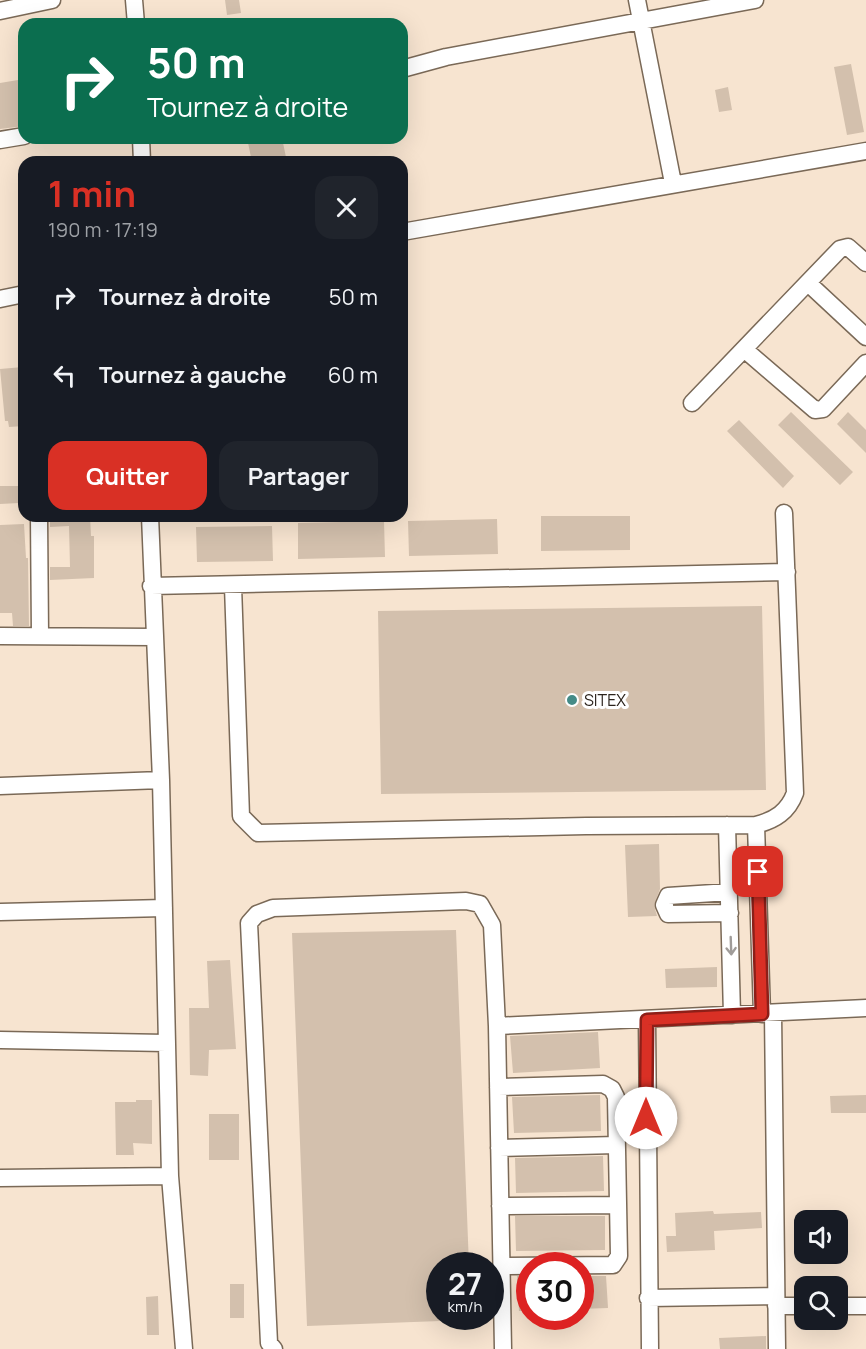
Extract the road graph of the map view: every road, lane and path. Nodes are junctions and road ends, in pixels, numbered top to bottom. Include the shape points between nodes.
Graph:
1 (52, 0) edge
2 (134, 0) edge
3 (637, 0) edge
4 (755, 0) edge
5 (0, 11) edge
6 (136, 18) edge
7 (642, 22) junction
8 (408, 67) edge
9 (18, 137) edge
10 (0, 140) edge
11 (866, 151) edge
12 (673, 183) junction
13 (408, 231) edge
14 (866, 263) edge
15 (808, 284) junction
16 (18, 295) edge
17 (0, 299) edge
18 (866, 337) edge
19 (744, 349) junction
20 (866, 363) edge
21 (692, 403) dead end
22 (784, 513) dead end
23 (39, 522) edge
24 (150, 522) edge
25 (787, 572) junction
26 (151, 586) junction
27 (233, 586) junction
28 (0, 636) edge
29 (40, 636) junction
30 (154, 637) junction
31 (160, 780) junction
32 (0, 786) edge
33 (727, 825) junction
34 (756, 825) junction
35 (729, 892) junction
36 (164, 908) junction
37 (0, 912) edge
38 (730, 913) junction
39 (866, 1008) edge
40 (767, 1013) junction
41 (732, 1015) junction
42 (647, 1020) junction
43 (497, 1026) junction
44 (0, 1040) edge
45 (166, 1043) junction
46 (498, 1087) junction
47 (616, 1145) junction
48 (499, 1148) junction
49 (170, 1176) junction
50 (0, 1178) edge
51 (618, 1205) junction
52 (500, 1206) junction
53 (502, 1252) edge
54 (504, 1266) edge
55 (648, 1298) junction
56 (776, 1301) junction
57 (794, 1304) edge
58 (848, 1306) edge
59 (866, 1306) edge
60 (503, 1330) edge
61 (184, 1349) edge
62 (274, 1349) edge
63 (503, 1349) edge
64 (650, 1349) edge
65 (777, 1349) edge

1 - 5 street
2 - 6 street
3 - 7 street
4 - 7 street
7 - 8 street
7 - 12 street
9 - 10 street
11 - 12 street
12 - 13 street
14 - 15 street via 844,247
15 - 18 street
15 - 19 street
16 - 17 street
19 - 20 street via 816,410 823,409
19 - 21 street
22 - 25 street
23 - 29 street
24 - 26 street
25 - 27 street
25 - 34 street via 795,793 778,818
26 - 27 street
26 - 30 street
27 - 33 street via 241,816 258,833
28 - 29 street
29 - 30 street
30 - 31 street
31 - 32 street
31 - 36 street
33 - 34 street
33 - 35 street
34 - 40 street
35 - 38 street
35 - 38 street via 668,896 664,905 668,914
36 - 37 street
36 - 45 street
38 -> 41 street
39 - 40 street
40 - 41 street
40 - 56 street
41 - 42 street
42 - 43 street
42 - 55 street
43 - 46 street
43 - 62 street via 492,925 480,904 466,901 273,908 257,914 249,924 269,1343
44 - 45 street
45 - 49 street
46 - 47 street via 603,1084 616,1097
46 - 48 street
47 - 48 street
47 - 51 street
48 - 52 street
49 - 50 street
49 - 61 street
51 - 52 street
51 - 54 street via 619,1256 613,1265
52 - 53 street
55 - 56 street
55 - 64 street
56 - 57 street
56 - 65 street
58 - 59 street
60 - 63 street

